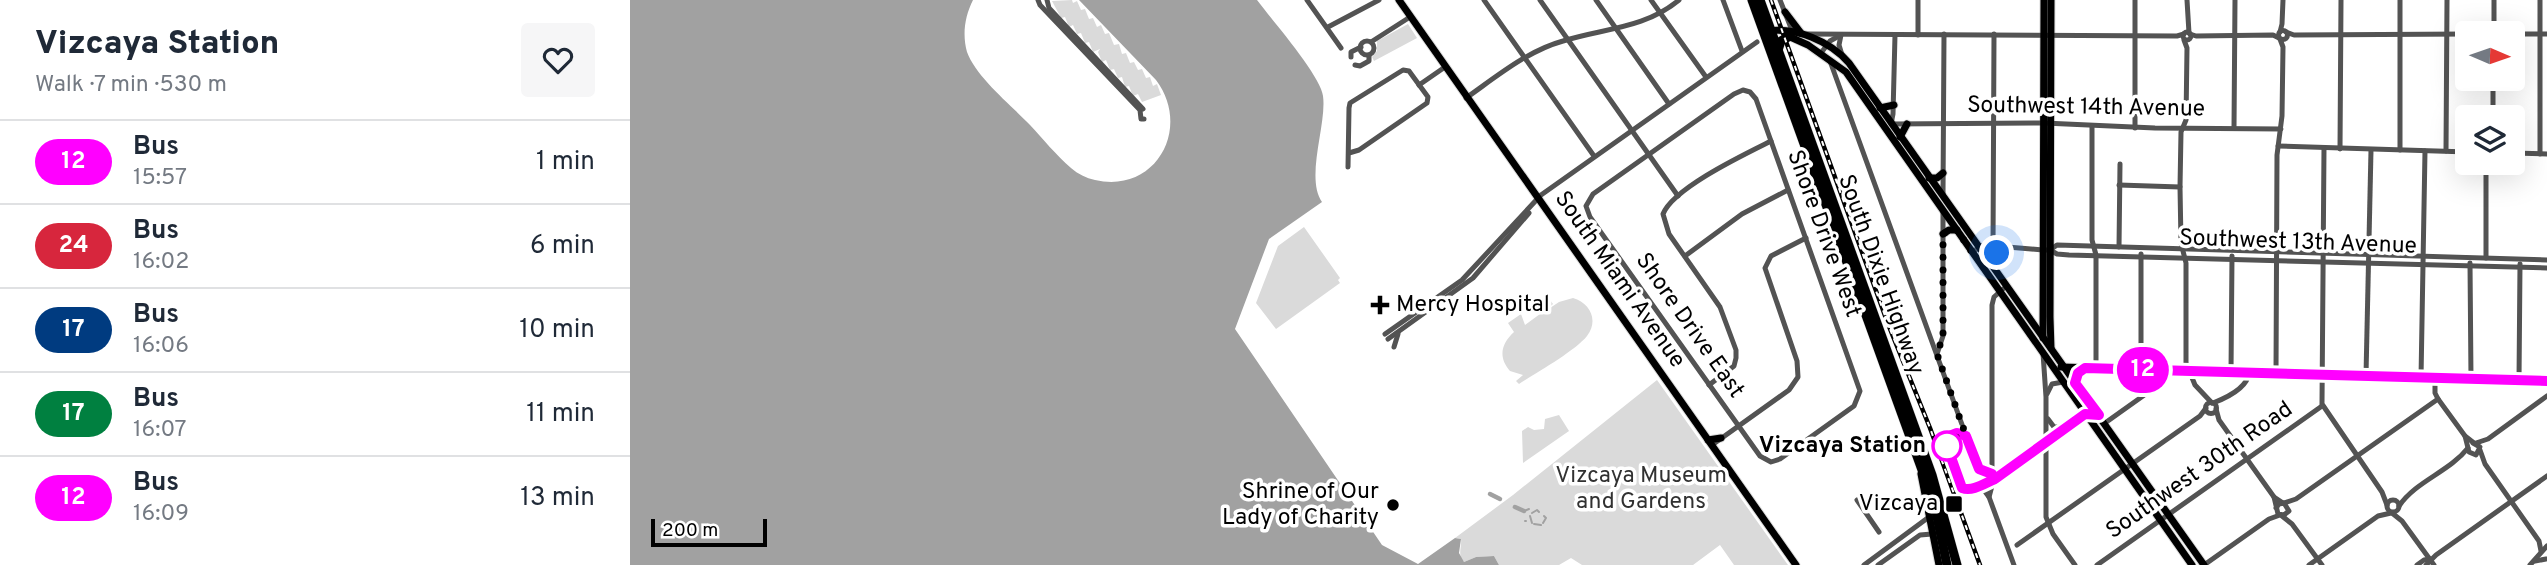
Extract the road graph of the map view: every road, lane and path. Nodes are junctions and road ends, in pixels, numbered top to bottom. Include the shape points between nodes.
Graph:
1 (1038, 0) edge
2 (1047, 0) edge
3 (1307, 0) edge
4 (1379, 0) edge
5 (1399, 0) edge
6 (1484, 0) edge
7 (1540, 0) edge
8 (1596, 0) edge
9 (1651, 0) edge
10 (1679, 0) edge
11 (1723, 0) edge
12 (1752, 0) edge
13 (1760, 0) edge
14 (1780, 0) edge
15 (1919, 0) edge
16 (2044, 0) edge
17 (2051, 0) edge
18 (2135, 0) edge
19 (2187, 0) edge
20 (2235, 0) edge
21 (2283, 0) edge
22 (2341, 0) edge
23 (2400, 0) edge
24 (2447, 0) edge
25 (2494, 0) edge
26 (2540, 0) edge
27 (1785, 12) junction
28 (1661, 13) junction
29 (1410, 17) junction
30 (1786, 21) joint
31 (2494, 21) edge
32 (1328, 27) junction
33 (1616, 30) junction
34 (1842, 34) junction
35 (1944, 34) junction
36 (1994, 34) junction
37 (2341, 34) junction
38 (2400, 34) junction
39 (2447, 34) junction
40 (2455, 34) edge
41 (2525, 34) edge
42 (2544, 34) edge
43 (1781, 35) junction
44 (1895, 35) junction
45 (1918, 35) junction
46 (2048, 35) junction
47 (2187, 35) junction
48 (2281, 35) junction
49 (2135, 36) junction
50 (2235, 36) junction
51 (1568, 40) junction
52 (1371, 42) junction
53 (1826, 45) junction
54 (1361, 47) junction
55 (1341, 48) dead end
56 (1778, 50) junction
57 (1742, 51) junction
58 (1821, 53) junction
59 (1369, 55) junction
60 (1843, 56) junction
61 (1351, 57) dead end
62 (1525, 58) junction
63 (1829, 59) junction
64 (1355, 65) dead end
65 (1444, 67) junction
66 (1849, 70) junction
67 (1706, 78) junction
68 (1852, 81) junction
69 (1839, 83) junction
70 (1419, 85) junction
71 (1466, 98) junction
72 (1669, 104) junction
73 (1894, 105) junction
74 (1880, 108) junction
75 (1907, 124) junction
76 (1943, 124) junction
77 (1993, 124) junction
78 (2047, 124) junction
79 (1888, 126) junction
80 (2092, 126) junction
81 (2183, 127) junction
82 (2135, 128) junction
83 (2234, 128) junction
84 (2281, 129) junction
85 (1632, 130) junction
86 (1900, 137) junction
87 (1771, 141) junction
88 (2278, 146) junction
89 (2323, 148) junction
90 (2340, 149) junction
91 (2371, 150) junction
92 (2400, 150) junction
93 (2425, 151) junction
94 (2446, 151) junction
95 (2455, 151) edge
96 (1349, 153) junction
97 (2525, 153) edge
98 (1649, 154) junction
99 (2543, 154) edge
100 (1594, 156) junction
101 (2120, 164) dead end
102 (1348, 167) dead end
103 (1943, 173) junction
104 (2486, 175) edge
105 (1929, 178) junction
106 (2119, 185) junction
107 (2180, 187) junction
108 (1788, 190) junction
109 (1678, 196) junction
110 (1537, 198) junction
111 (1943, 198) junction
112 (1943, 210) junction
113 (1957, 230) junction
114 (1943, 234) junction
115 (1806, 237) junction
116 (2094, 247) junction
117 (2119, 247) junction
118 (1993, 248) junction
119 (2002, 248) junction
120 (2141, 248) junction
121 (1975, 249) junction
122 (2183, 249) junction
123 (2046, 250) junction
124 (2232, 250) junction
125 (2277, 252) junction
126 (2323, 253) junction
127 (2096, 255) junction
128 (2369, 255) junction
129 (1685, 256) junction
130 (2141, 256) junction
131 (2424, 256) junction
132 (1980, 257) junction
133 (2186, 258) junction
134 (2470, 258) junction
135 (2486, 258) junction
136 (2232, 259) junction
137 (2520, 259) junction
138 (2547, 260) edge
139 (2276, 261) junction
140 (2322, 262) junction
141 (2368, 263) junction
142 (2423, 265) junction
143 (2470, 266) junction
144 (1992, 267) junction
145 (2520, 267) junction
146 (2547, 268) edge
147 (2003, 289) junction
148 (2006, 300) junction
149 (1992, 305) junction
150 (2043, 314) junction
151 (2028, 318) junction
152 (1402, 326) junction
153 (1386, 337) dead end
154 (2043, 340) junction
155 (1394, 347) dead end
156 (2052, 352) junction
157 (2043, 353) junction
158 (1937, 354) junction
159 (2048, 361) junction
160 (2063, 367) junction
161 (2085, 368) junction
162 (2096, 369) junction
163 (2141, 370) junction
164 (2166, 370) junction
165 (2187, 370) junction
166 (2231, 372) junction
167 (2249, 372) junction
168 (2276, 373) junction
169 (2322, 374) junction
170 (2366, 376) junction
171 (2421, 378) junction
172 (2435, 378) junction
173 (2471, 379) junction
174 (2519, 380) junction
175 (2547, 381) edge
176 (2063, 382) junction
177 (2075, 383) junction
178 (1709, 385) junction
179 (2547, 396) edge
180 (2046, 397) junction
181 (2438, 399) junction
182 (2322, 406) junction
183 (2211, 408) junction
184 (2085, 414) junction
185 (2099, 415) junction
186 (2046, 416) junction
187 (2105, 423) junction
188 (1738, 426) junction
189 (2066, 427) junction
190 (1964, 430) dead end
191 (1721, 438) joint
192 (2488, 439) junction
193 (1710, 442) junction
194 (2046, 442) junction
195 (2472, 445) junction
196 (2480, 450) junction
197 (2032, 451) junction
198 (2473, 455) junction
199 (2357, 456) junction
200 (2460, 458) junction
201 (2247, 459) junction
202 (2046, 461) junction
203 (1770, 462) joint
204 (2133, 463) junction
205 (2485, 464) junction
206 (1979, 469) dead end
207 (2124, 469) junction
208 (1920, 470) junction
209 (1996, 476) junction
210 (2547, 476) edge
211 (1981, 486) dead end
212 (2382, 492) junction
213 (2408, 495) junction
214 (1989, 497) junction
215 (2274, 497) junction
216 (2297, 499) junction
217 (1857, 500) dead end
218 (2394, 500) junction
219 (2511, 502) junction
220 (2283, 503) junction
221 (2387, 505) junction
222 (2399, 507) junction
223 (2289, 510) junction
224 (2279, 512) junction
225 (2391, 513) junction
226 (2169, 514) junction
227 (2378, 516) junction
228 (1929, 517) junction
229 (2403, 520) junction
230 (2160, 521) junction
231 (2048, 523) junction
232 (2292, 524) junction
233 (1879, 532) dead end
234 (1932, 534) junction
235 (2006, 545) junction
236 (2017, 545) junction
237 (2544, 549) edge
238 (2318, 559) junction
239 (2546, 559) edge
240 (2013, 563) edge
241 (2430, 563) edge
242 (2532, 563) edge
243 (1796, 565) edge
244 (1865, 565) edge
245 (1878, 565) edge
246 (1939, 565) edge
247 (1947, 565) edge
248 (1957, 565) edge
249 (2075, 565) edge
250 (2097, 565) edge
251 (2192, 565) edge
252 (2204, 565) edge
253 (2309, 565) edge
254 (2322, 565) edge
255 (2417, 565) edge

1 - 2 street via 1144,119 1137,100 1049,8
3 - 32 street
4 - 32 street
5 - 29 main road, South Miami Avenue
6 - 62 street
7 - 51 street
8 - 33 street
9 - 28 street
10 - 28 street
11 - 57 street
12 - 43 highway, South Dixie Highway
13 - 43 highway, South Dixie Highway
14 - 27 street
15 - 45 street
16 - 46 main road
17 - 46 main road
18 - 49 street
19 - 47 street
20 - 50 street
21 - 48 street
22 - 37 street
23 - 38 street
24 - 39 street
25 - 31 street
26 - 42 street
27 - 30 street
27 - 43 main road
28 - 33 street
28 - 67 street
29 - 52 street
29 - 65 main road, South Miami Avenue
30 - 43 main road
32 - 55 street
33 - 51 street
33 - 72 street
34 - 43 street
34 - 44 street
34 - 53 street
34 - 60 street
35 - 36 street
35 - 45 street
35 - 76 street
36 - 46 street
36 - 77 street
37 - 38 street
37 - 48 street
37 - 90 street
38 - 39 street
38 - 92 street
39 - 40 street
39 - 94 street
41 - 42 street
42 - 99 street
43 - 53 main road
43 - 56 highway, South Dixie Highway
43 - 56 highway
43 - 57 street
43 - 58 main road
43 - 208 highway, South Dixie Highway
44 - 45 street
44 - 73 street
46 - 49 street
46 - 78 main road
47 - 49 street
47 - 50 street
47 - 81 street
48 - 50 street
48 - 84 street
49 - 82 street
50 - 83 street
51 - 62 street
51 - 85 street
52 - 54 street
52 - 59 street via 1374,48
53 - 58 street
53 - 60 main road
54 - 59 street
54 - 61 street via 1350,52
56 - 248 highway, South Dixie Highway via 1932,475
57 - 67 street
58 - 63 main road
59 - 64 street via 1369,61
60 - 66 main road
62 - 71 street
62 - 100 street
63 - 66 main road
63 - 69 street
65 - 70 street
65 - 71 main road, South Miami Avenue
66 - 68 main road
66 - 69 street
66 - 74 main road
67 - 72 street
68 - 69 street
68 - 79 main road
69 - 158 street
70 - 96 street via 1428,98 1426,104
70 - 96 street via 1404,70 1350,104
71 - 110 main road, South Miami Avenue
72 - 85 street
73 - 74 main road
73 - 79 street
74 - 79 main road
75 - 76 street, Southwest 14th Avenue
75 - 79 street, Southwest 14th Avenue
75 - 86 main road
76 - 77 street, Southwest 14th Avenue
76 - 103 street
77 - 78 street, Southwest 14th Avenue
77 - 118 street
78 - 80 street, Southwest 14th Avenue
78 - 123 main road
79 - 86 main road
79 - 112 main road
80 - 82 street, Southwest 14th Avenue
80 - 116 street
81 - 82 street, Southwest 14th Avenue
81 - 83 street, Southwest 14th Avenue
81 - 107 street
83 - 84 street, Southwest 14th Avenue
84 - 88 street
85 - 98 street
85 - 100 street
86 - 105 main road
87 - 98 street, Shore Drive West via 1756,99 1745,90
87 - 108 street, Shore Drive West
87 - 109 street
88 - 89 street
88 - 125 street
89 - 90 street
89 - 126 street
90 - 91 street
91 - 92 street
91 - 128 street
92 - 93 street
93 - 94 street
93 - 131 street
94 - 95 street
96 - 102 street
97 - 99 street
98 - 109 street
98 - 178 street, Shore Drive East via 1593,194 1586,204 1588,214
100 - 110 street
101 - 106 street
103 - 105 main road
103 - 111 street
104 - 135 street
105 - 111 main road
106 - 107 street
106 - 117 street
107 - 122 street
108 - 115 street, Shore Drive West
108 - 129 street via 1731,221
109 - 129 street via 1666,208 1663,221
110 - 152 street via 1484,262
110 - 193 main road, South Miami Avenue
111 - 112 street
111 - 121 main road
112 - 113 main road
112 - 114 street
113 - 114 main road
113 - 121 main road
114 - 158 street via 1943,336
115 - 188 street via 1770,257 1765,268 1797,360 1797,380
115 - 203 street, Shore Drive West via 1860,396 1854,406
116 - 117 street, Southwest 13th Avenue
116 - 123 street, Southwest 13th Avenue via 2057,245
116 - 127 street
117 - 120 street, Southwest 13th Avenue
118 - 119 street, Southwest 13th Avenue
118 - 121 street, Southwest 13th Avenue
118 - 132 street
119 - 123 street, Southwest 13th Avenue
119 - 144 street
120 - 122 street, Southwest 13th Avenue
120 - 130 street
121 - 132 main road
122 - 124 street, Southwest 13th Avenue
122 - 133 street
123 - 127 street, Southwest 13th Avenue
123 - 150 main road
123 - 156 main road
124 - 125 street, Southwest 13th Avenue
124 - 136 street
125 - 126 street, Southwest 13th Avenue
125 - 139 street
126 - 128 street, Southwest 13th Avenue
126 - 140 street
127 - 130 street, Southwest 13th Avenue
127 - 162 street
128 - 131 street, Southwest 13th Avenue
128 - 141 street
129 - 178 street via 1720,307 1737,353 1734,366
130 - 133 street, Southwest 13th Avenue
130 - 163 street
131 - 134 street, Southwest 13th Avenue
131 - 142 street
132 - 144 main road
132 - 147 main road
133 - 136 street, Southwest 13th Avenue
133 - 165 street
134 - 135 street, Southwest 13th Avenue
134 - 143 street
135 - 137 street, Southwest 13th Avenue
136 - 139 street, Southwest 13th Avenue
136 - 166 street
137 - 138 street, Southwest 13th Avenue
137 - 145 street
139 - 140 street, Southwest 13th Avenue
139 - 168 street
140 - 141 street, Southwest 13th Avenue
140 - 169 street
141 - 142 street, Southwest 13th Avenue
141 - 170 street
142 - 143 street, Southwest 13th Avenue
142 - 171 street
143 - 145 street, Southwest 13th Avenue
143 - 173 street
144 - 147 main road
145 - 146 street, Southwest 13th Avenue
145 - 174 street
147 - 148 main road
147 - 149 street
147 - 151 main road
148 - 149 street
148 - 157 main road
149 - 209 street
150 - 151 main road
150 - 154 main road
151 - 154 main road
152 - 153 street
152 - 155 street
154 - 156 main road
154 - 157 main road
156 - 160 main road
157 - 159 main road
157 - 180 street
158 - 190 street
159 - 160 main road
159 - 176 main road
160 - 161 main road
160 - 177 main road
161 - 162 main road
161 - 177 main road
162 - 163 main road
163 - 164 main road
164 - 165 main road
164 - 187 street via 2165,380
165 - 166 main road
165 - 183 street
166 - 167 main road
167 - 168 main road
167 - 183 street via 2247,382
168 - 169 main road
169 - 170 main road
169 - 182 street
170 - 171 main road
171 - 172 main road
172 - 173 main road
172 - 181 street
173 - 174 main road
174 - 175 main road
176 - 180 street via 2052,384
176 - 184 main road
177 - 185 main road
178 - 188 street, Shore Drive East
179 - 192 street
180 - 186 street
181 - 195 street
181 - 199 street
182 - 199 street
182 - 201 street, Southwest 30th Road
183 - 201 street
183 - 204 street
184 - 185 main road
184 - 189 street
184 - 207 main road
185 - 187 main road
186 - 189 street via 2054,427
186 - 194 street
187 - 204 main road
188 - 191 street
188 - 203 street, Shore Drive East
189 - 194 street
191 - 193 main road
192 - 195 street
192 - 196 street
193 - 243 main road, South Miami Avenue
194 - 197 street
194 - 202 street
195 - 196 street
195 - 198 street
195 - 200 street
196 - 198 street
196 - 205 street
197 - 202 street
197 - 209 street
198 - 200 street
198 - 205 street
199 - 212 street
199 - 216 street
200 - 213 street
201 - 215 street
201 - 226 street, Southwest 30th Road
202 - 231 street
204 - 207 street
204 - 226 main road
205 - 219 street
206 - 209 street
207 - 230 main road
207 - 231 street
208 - 228 main road, South Dixie Highway
208 - 247 highway via 1936,512
209 - 214 street
210 - 219 street
211 - 214 street
212 - 218 street
212 - 221 street
213 - 218 street
213 - 222 street
214 - 235 street
215 - 220 street
215 - 224 street
216 - 220 street
216 - 223 street
217 - 233 street
218 - 221 street
218 - 222 street
219 - 237 street
219 - 241 street
220 - 223 street
220 - 224 street
221 - 225 street
221 - 227 street
222 - 225 street
222 - 229 street
223 - 224 street
223 - 232 street
224 - 232 street
224 - 252 street
225 - 227 street
225 - 229 street
226 - 230 street, Southwest 30th Road
226 - 252 main road
227 - 238 street
228 - 234 main road, South Dixie Highway
228 - 244 street
229 - 241 street
230 - 250 street, Southwest 30th Road
230 - 251 main road
231 - 236 street
231 - 249 street
232 - 238 street
234 - 245 street via 1920,535
234 - 246 main road, South Dixie Highway
235 - 236 street
235 - 240 street
236 - 240 street
237 - 239 street
237 - 242 street
238 - 253 street
238 - 254 street
239 - 242 street
241 - 255 street via 2424,560

